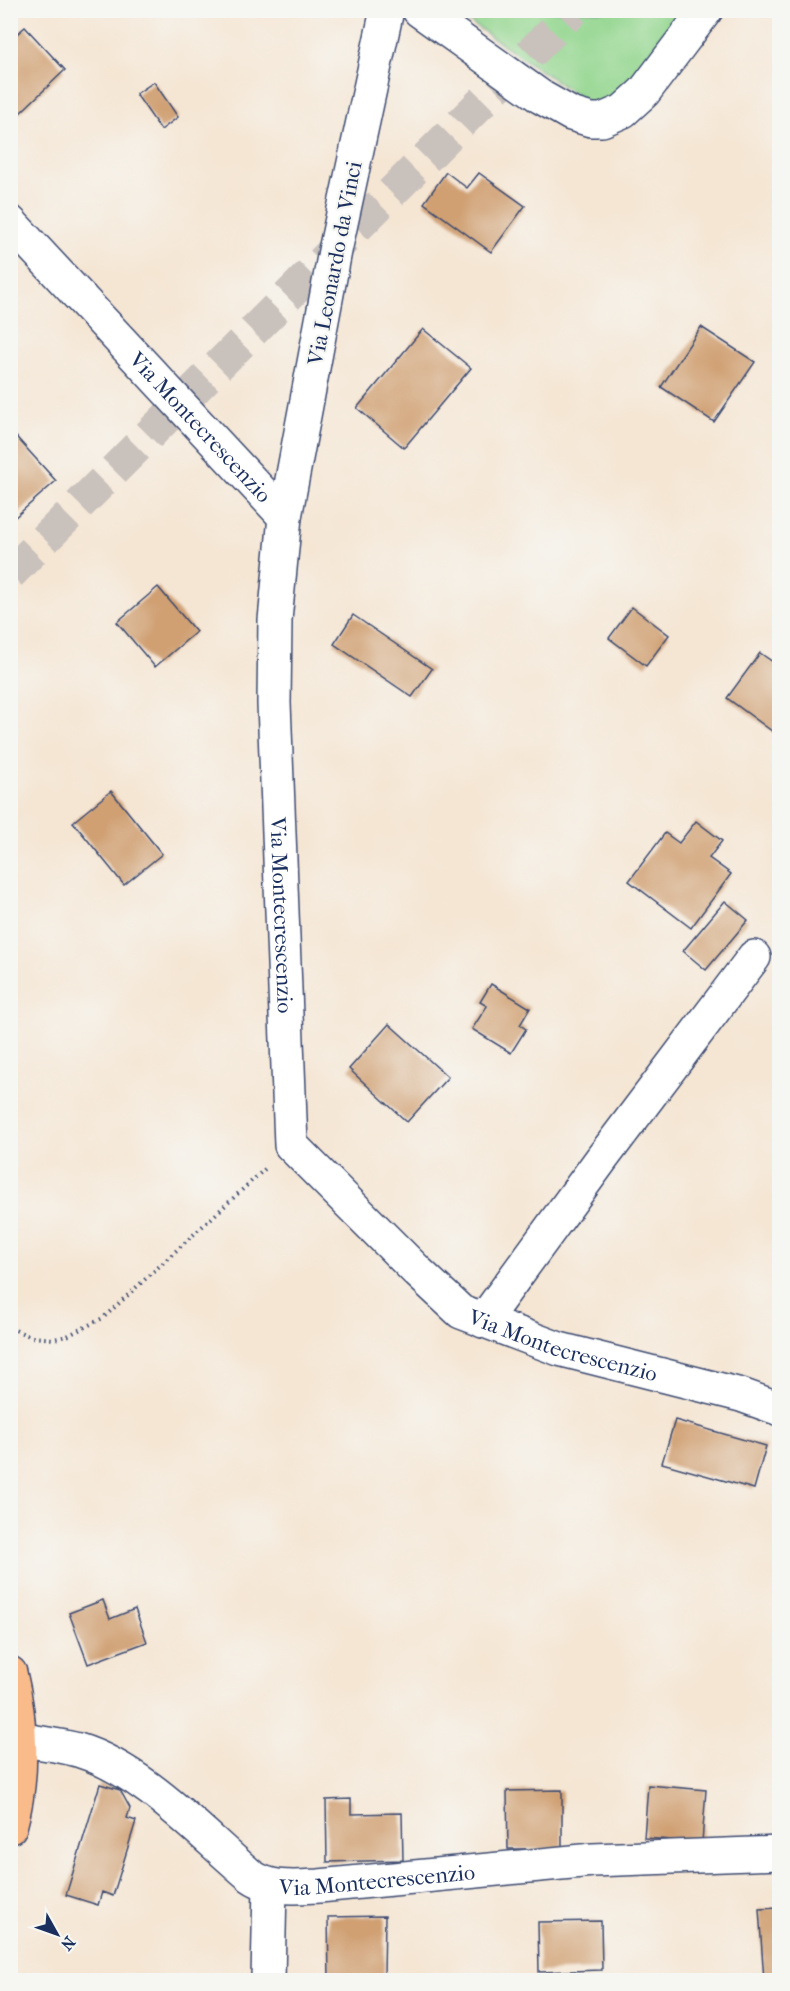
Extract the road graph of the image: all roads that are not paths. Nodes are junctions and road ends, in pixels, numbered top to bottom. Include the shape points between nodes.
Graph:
1 (387, 10) edge
2 (418, 10) edge
3 (706, 10) edge
4 (10, 222) edge
5 (285, 517) junction
6 (754, 957) dead end
7 (483, 1321) junction
8 (780, 1409) edge
9 (10, 1673) edge
10 (20, 1740) junction
11 (10, 1827) edge
12 (780, 1852) edge
13 (270, 1885) junction
14 (268, 1980) edge

1 - 5 street, Via Leonardo da Vinci via 335,251
2 - 3 street via 541,97 591,120 623,111 639,98
4 - 5 street, Via Montecrescenzio
5 - 7 street, Via Montecrescenzio via 273,684 291,1145 461,1312
6 - 7 street
7 - 8 street, Via Montecrescenzio via 559,1349 741,1395
9 - 10 main road
10 - 11 main road via 19,1776
10 - 13 street, Via Montecrescenzio via 76,1750 112,1765 145,1786 251,1876
12 - 13 street, Via Montecrescenzio via 628,1858 319,1886
13 - 14 street

